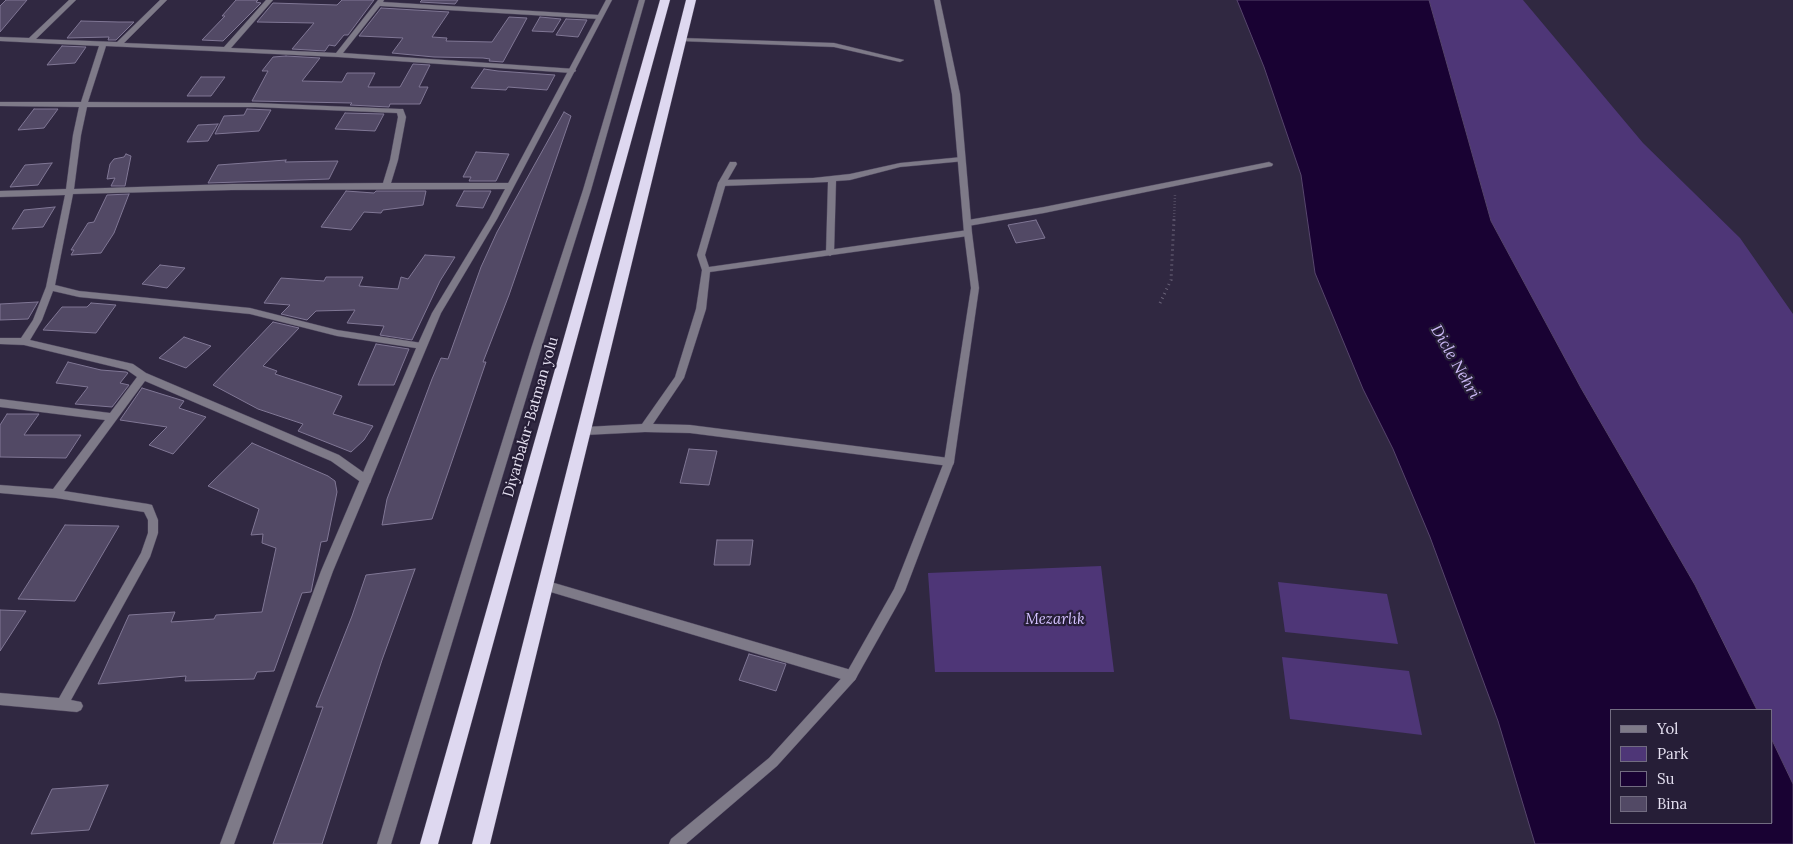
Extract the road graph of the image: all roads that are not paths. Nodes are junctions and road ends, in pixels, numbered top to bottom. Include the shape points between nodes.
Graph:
1 (73, 0) edge
2 (164, 0) edge
3 (270, 0) edge
4 (609, 0) edge
5 (642, 0) edge
6 (665, 0) edge
7 (691, 0) edge
8 (937, 0) edge
9 (379, 2) edge
10 (599, 17) junction
11 (0, 39) edge
12 (31, 40) junction
13 (682, 40) junction
14 (103, 44) junction
15 (118, 45) junction
16 (226, 49) junction
17 (338, 55) junction
18 (900, 60) dead end
19 (572, 71) junction
20 (84, 103) junction
21 (0, 104) edge
22 (962, 159) junction
23 (734, 164) dead end
24 (1269, 164) dead end
25 (832, 179) junction
26 (722, 183) junction
27 (386, 186) junction
28 (508, 186) junction
29 (70, 191) junction
30 (0, 194) edge
31 (968, 228) junction
32 (830, 252) junction
33 (706, 270) junction
34 (50, 287) junction
35 (0, 341) edge
36 (24, 342) junction
37 (422, 346) junction
38 (143, 376) junction
39 (0, 403) edge
40 (111, 417) junction
41 (645, 428) junction
42 (585, 431) junction
43 (949, 462) junction
44 (366, 480) junction
45 (0, 489) edge
46 (56, 494) junction
47 (544, 585) junction
48 (852, 676) junction
49 (0, 699) edge
50 (63, 703) junction
51 (77, 706) dead end
52 (228, 844) edge
53 (384, 844) edge
54 (429, 844) edge
55 (481, 844) edge
56 (676, 844) edge

1 - 12 street
2 - 15 street
3 - 16 street
4 - 10 street
5 - 53 street via 588,190
6 - 54 highway, Diyarbakır-Batman yolu
7 - 13 highway
8 - 22 street via 956,94
9 - 10 street
9 - 17 street
10 - 19 street
11 - 12 street
12 - 14 street
13 - 18 street via 834,45
13 - 42 highway
14 - 15 street
14 - 20 street
15 - 16 street
16 - 17 street
17 - 19 street
19 - 28 street
20 - 21 street
20 - 27 street via 400,111 402,117 394,160
20 - 29 street
22 - 25 street via 900,166
22 - 31 street
23 - 26 street
24 - 31 street
25 - 26 street
25 - 32 street
26 - 33 street via 701,255
27 - 28 street
27 - 29 street
28 - 37 street
29 - 30 street
29 - 34 street
31 - 32 street
31 - 43 street via 975,288
32 - 33 street
33 - 41 street via 701,309 679,378
34 - 36 street
34 - 37 street via 79,294 250,312 337,334
35 - 36 street
36 - 38 street via 130,367
37 - 44 street
38 - 40 street
38 - 44 street via 335,458
39 - 40 street
40 - 46 street
41 - 42 street
41 - 43 street via 690,429
42 - 47 highway
43 - 48 street via 899,591
44 - 52 street via 327,571
45 - 46 street
46 - 50 street via 148,508 153,520 153,533 146,554
47 - 48 street
47 - 55 highway
48 - 56 street via 773,762
49 - 50 street
50 - 51 street

